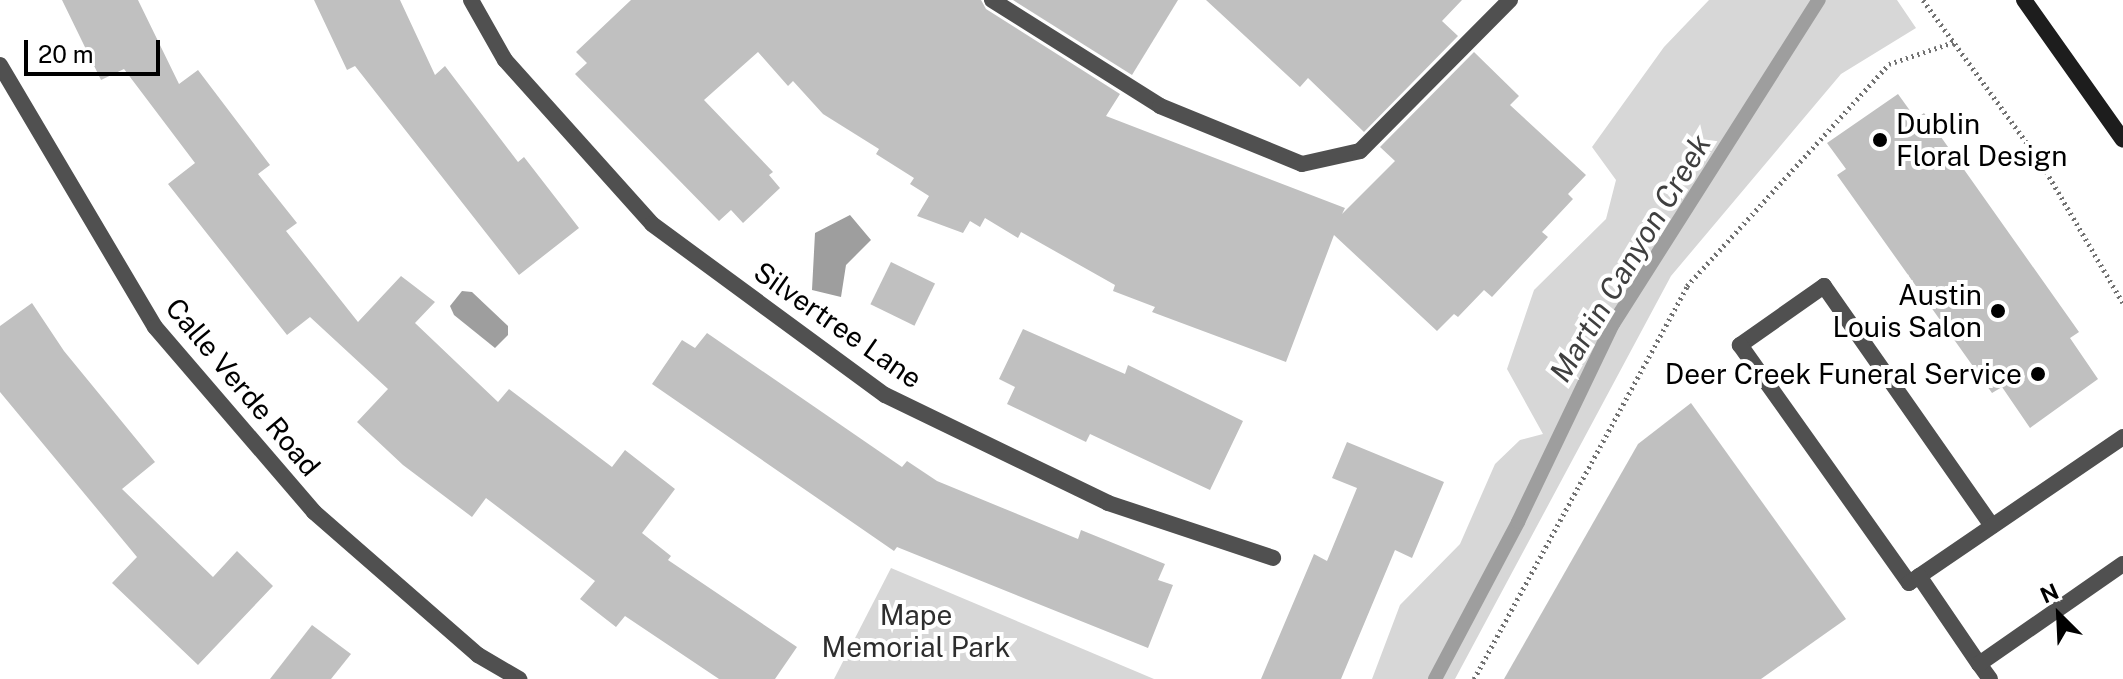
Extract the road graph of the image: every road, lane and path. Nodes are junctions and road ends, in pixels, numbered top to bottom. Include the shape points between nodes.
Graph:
1 (471, 0) edge
2 (992, 0) edge
3 (1510, 0) edge
4 (1923, 0) edge
5 (2024, 0) edge
6 (1954, 42) junction
7 (0, 65) edge
8 (2123, 140) edge
9 (2123, 303) edge
10 (2123, 437) edge
11 (1992, 526) junction
12 (1273, 558) dead end
13 (2123, 564) edge
14 (1919, 576) junction
15 (1979, 664) junction
16 (519, 679) edge
17 (1474, 679) edge
18 (1990, 679) edge

1 - 12 street, Silvertree Lane via 505,60 652,224 885,395 1108,503
2 - 3 street via 1160,106 1302,164 1360,151
4 - 6 path
5 - 8 main road
6 - 9 path via 2040,161
6 - 17 path via 1889,64 1687,286
7 - 16 street, Calle Verde Road via 155,327 314,512 478,655
10 - 11 street
11 - 14 street
11 - 14 street via 1824,286 1740,345 1909,583
13 - 15 street
14 - 15 street
15 - 18 street

